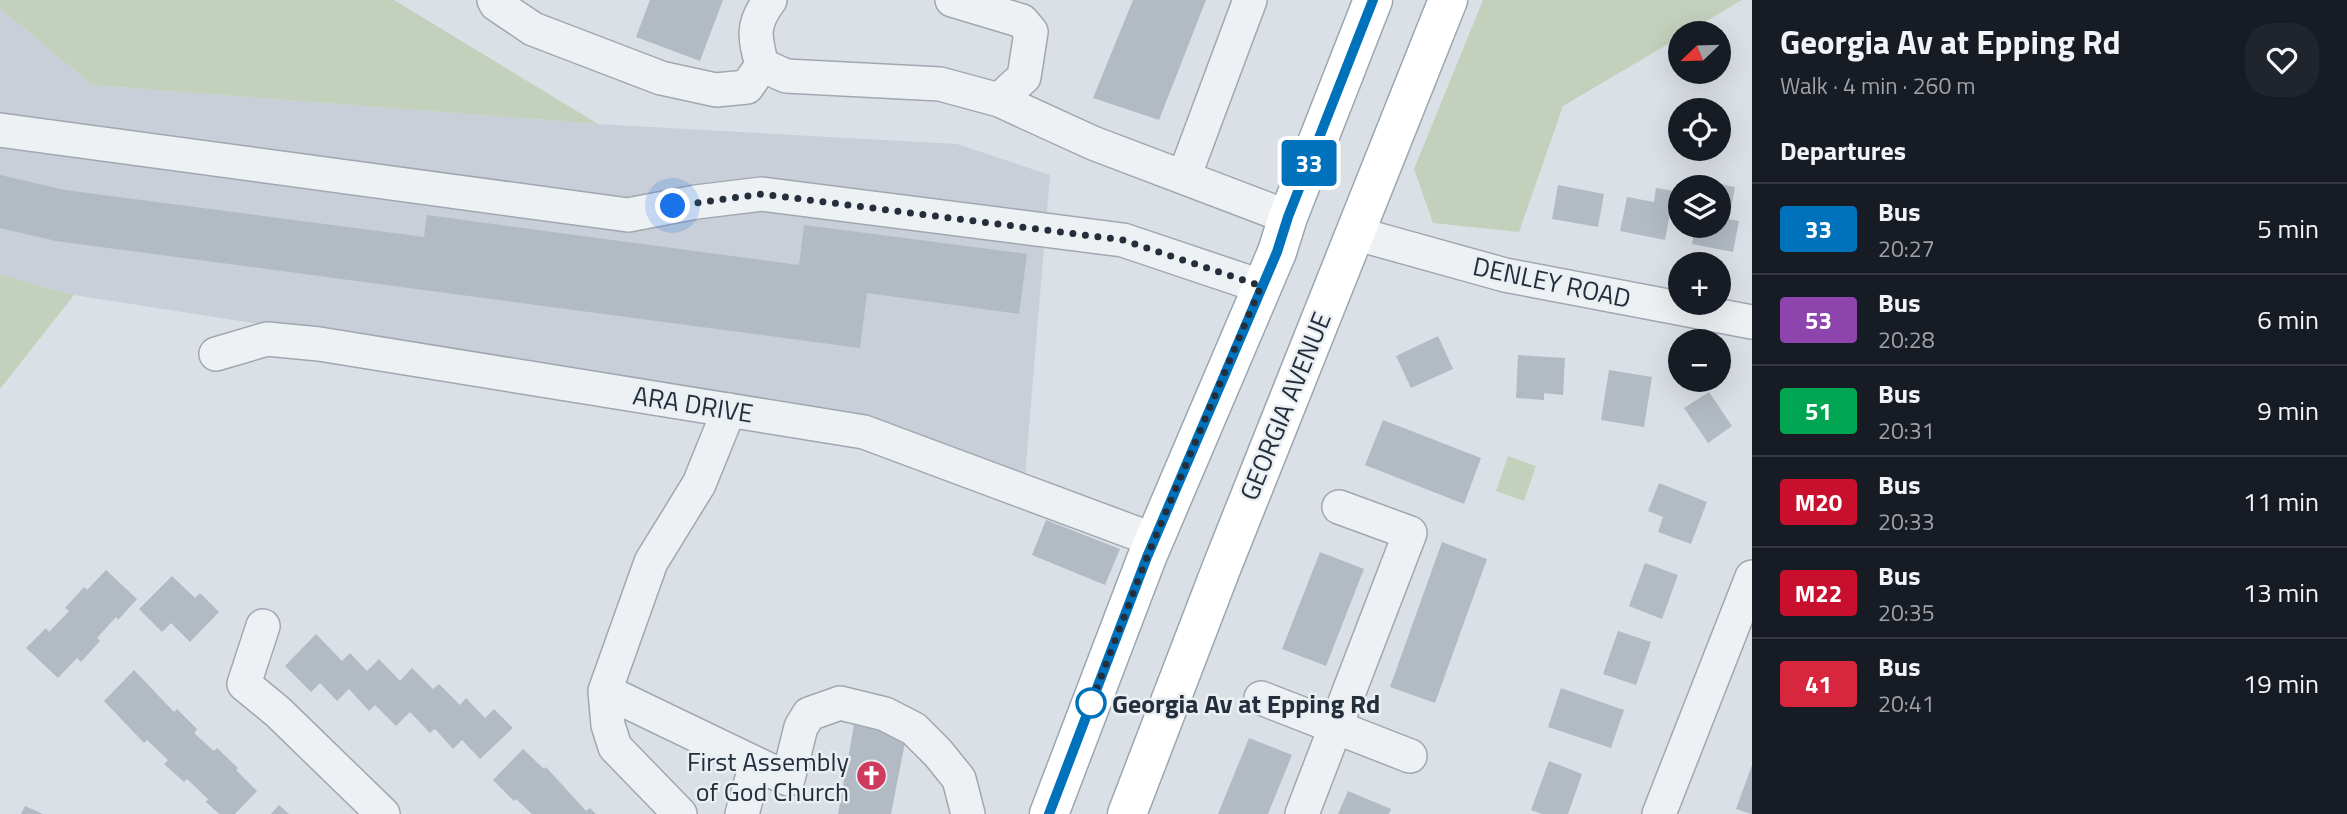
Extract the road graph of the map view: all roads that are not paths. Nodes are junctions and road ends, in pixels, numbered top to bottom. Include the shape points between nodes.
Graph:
1 (494, 0) edge
2 (771, 0) edge
3 (952, 0) edge
4 (1250, 0) edge
5 (1373, 0) edge
6 (1448, 0) edge
7 (762, 65) junction
8 (999, 100) junction
9 (0, 130) edge
10 (1184, 177) junction
11 (1288, 217) junction
12 (1354, 233) junction
13 (1261, 286) junction
14 (1752, 322) edge
15 (216, 354) dead end
16 (729, 410) junction
17 (1339, 506) dead end
18 (1154, 540) junction
19 (1752, 577) edge
20 (263, 626) dead end
21 (605, 691) junction
22 (1261, 698) dead end
23 (1336, 727) junction
24 (1410, 756) dead end
25 (756, 764) junction
26 (383, 814) edge
27 (680, 814) edge
28 (741, 814) edge
29 (968, 814) edge
30 (1049, 814) edge
31 (1127, 814) edge
32 (1302, 814) edge
33 (1659, 814) edge

1 - 7 street via 533,29 661,78 716,90 747,87
2 - 7 street via 757,17 756,44
3 - 8 street via 1021,21 1031,32 1024,77
4 - 10 street
5 - 11 main road
6 - 12 main road, GEORGIA AVENUE
7 - 8 street via 786,76 940,84
8 - 10 street via 1093,143
9 - 13 street via 628,215 762,194 789,197 1123,240
10 - 11 street
11 - 13 main road
12 - 14 street, DENLEY ROAD via 1505,275
12 - 31 main road, GEORGIA AVENUE
13 - 18 main road
15 - 16 street, ARA DRIVE via 267,339 320,344
16 - 18 street, ARA DRIVE via 864,432
16 - 21 street via 699,484 651,562
17 - 23 street via 1410,533
18 - 30 main road
19 - 33 street
20 - 26 street via 244,684
21 - 25 street
21 - 27 street via 615,747
22 - 23 street
23 - 24 street
23 - 32 street
25 - 28 street
25 - 29 street via 788,779 801,727 809,715 841,703 885,714 914,729 959,779

